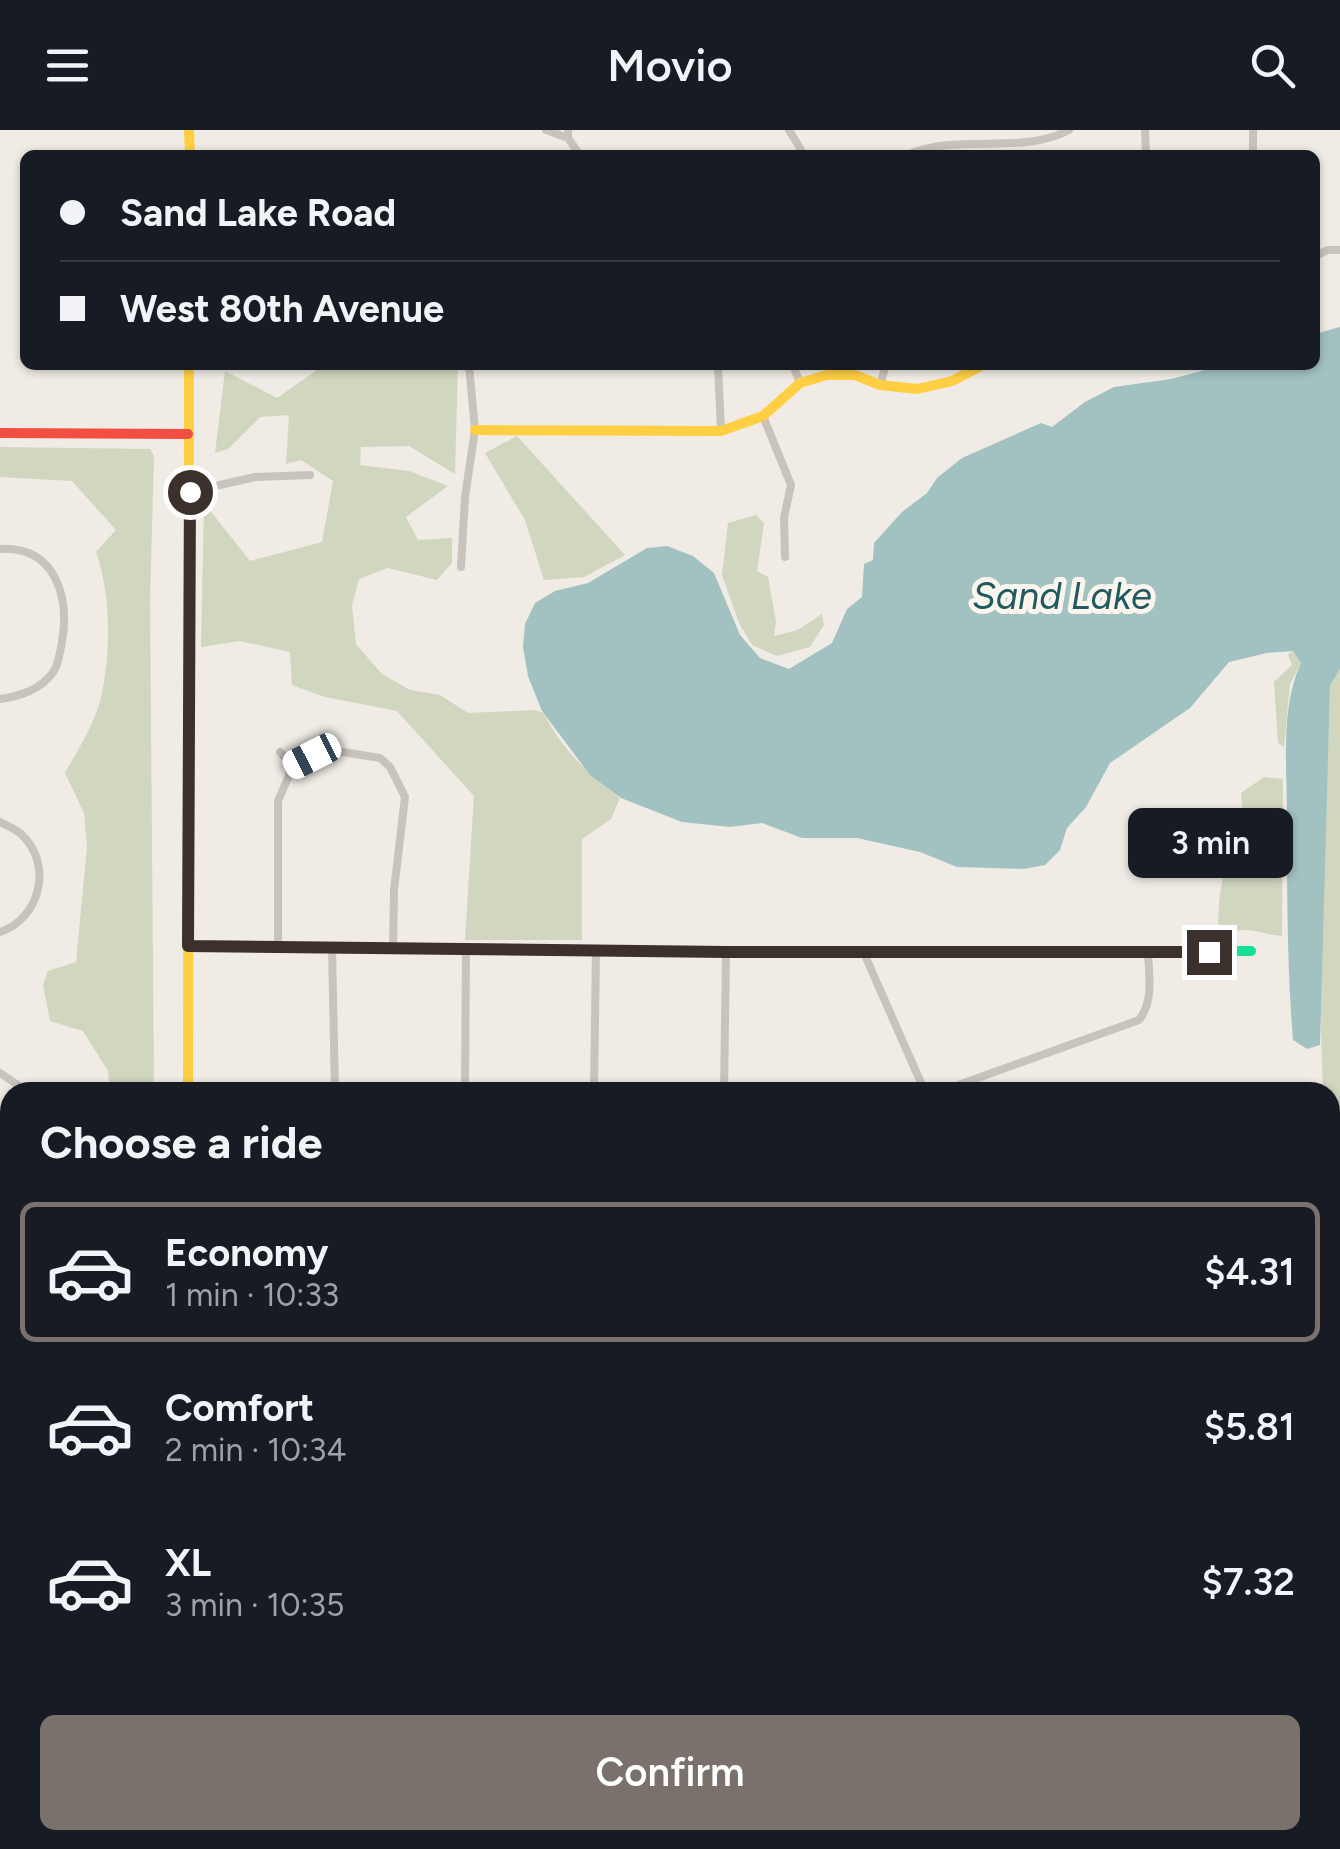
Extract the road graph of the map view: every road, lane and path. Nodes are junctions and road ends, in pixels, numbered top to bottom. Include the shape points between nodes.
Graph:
1 (546, 130) edge
2 (937, 130) edge
3 (1070, 130) edge
4 (568, 134) edge
5 (940, 144) junction
6 (922, 150) edge
7 (190, 370) edge
8 (470, 370) edge
9 (718, 370) edge
10 (795, 370) edge
11 (884, 370) edge
12 (973, 370) edge
13 (800, 384) junction
14 (880, 385) junction
15 (763, 416) junction
16 (474, 430) junction
17 (721, 431) junction
18 (0, 433) edge
19 (188, 434) junction
20 (310, 475) dead end
21 (190, 492) junction
22 (0, 548) edge
23 (784, 557) dead end
24 (461, 567) dead end
25 (0, 699) edge
26 (280, 752) dead end
27 (294, 766) junction
28 (0, 822) edge
29 (0, 932) edge
30 (188, 946) junction
31 (278, 947) junction
32 (332, 947) junction
33 (394, 948) junction
34 (466, 949) junction
35 (596, 950) junction
36 (1251, 950) dead end
37 (862, 951) junction
38 (726, 952) junction
39 (1148, 953) junction
40 (188, 1082) edge
41 (334, 1082) edge
42 (465, 1082) edge
43 (594, 1082) edge
44 (724, 1082) edge
45 (920, 1082) edge
46 (967, 1082) edge

1 - 4 street
2 - 5 street
3 - 5 street via 1024,142
5 - 6 street
7 - 19 street
8 - 16 street
9 - 17 street
10 - 13 street
11 - 14 street
12 - 14 street via 917,389
13 - 14 street via 827,374 855,374
13 - 15 street
15 - 17 street
15 - 23 street via 791,485
16 - 17 street
16 - 24 street
18 - 19 street
19 - 21 street
20 - 21 street via 255,477
21 - 30 street
22 - 25 street via 34,555 53,572 63,595 64,629 54,671 38,687
26 - 27 street
27 - 31 street via 278,801
27 - 33 street via 336,751 380,758 390,767 405,797
28 - 29 street via 20,832 40,869 30,911
30 - 31 street
30 - 40 street
31 - 32 street
32 - 33 street
32 - 41 street
33 - 34 street
34 - 35 street
34 - 42 street
35 - 38 street
35 - 43 street
36 - 39 street
37 - 38 street
37 - 39 street
37 - 45 street
38 - 44 street
39 - 46 street via 1149,998 1139,1020

